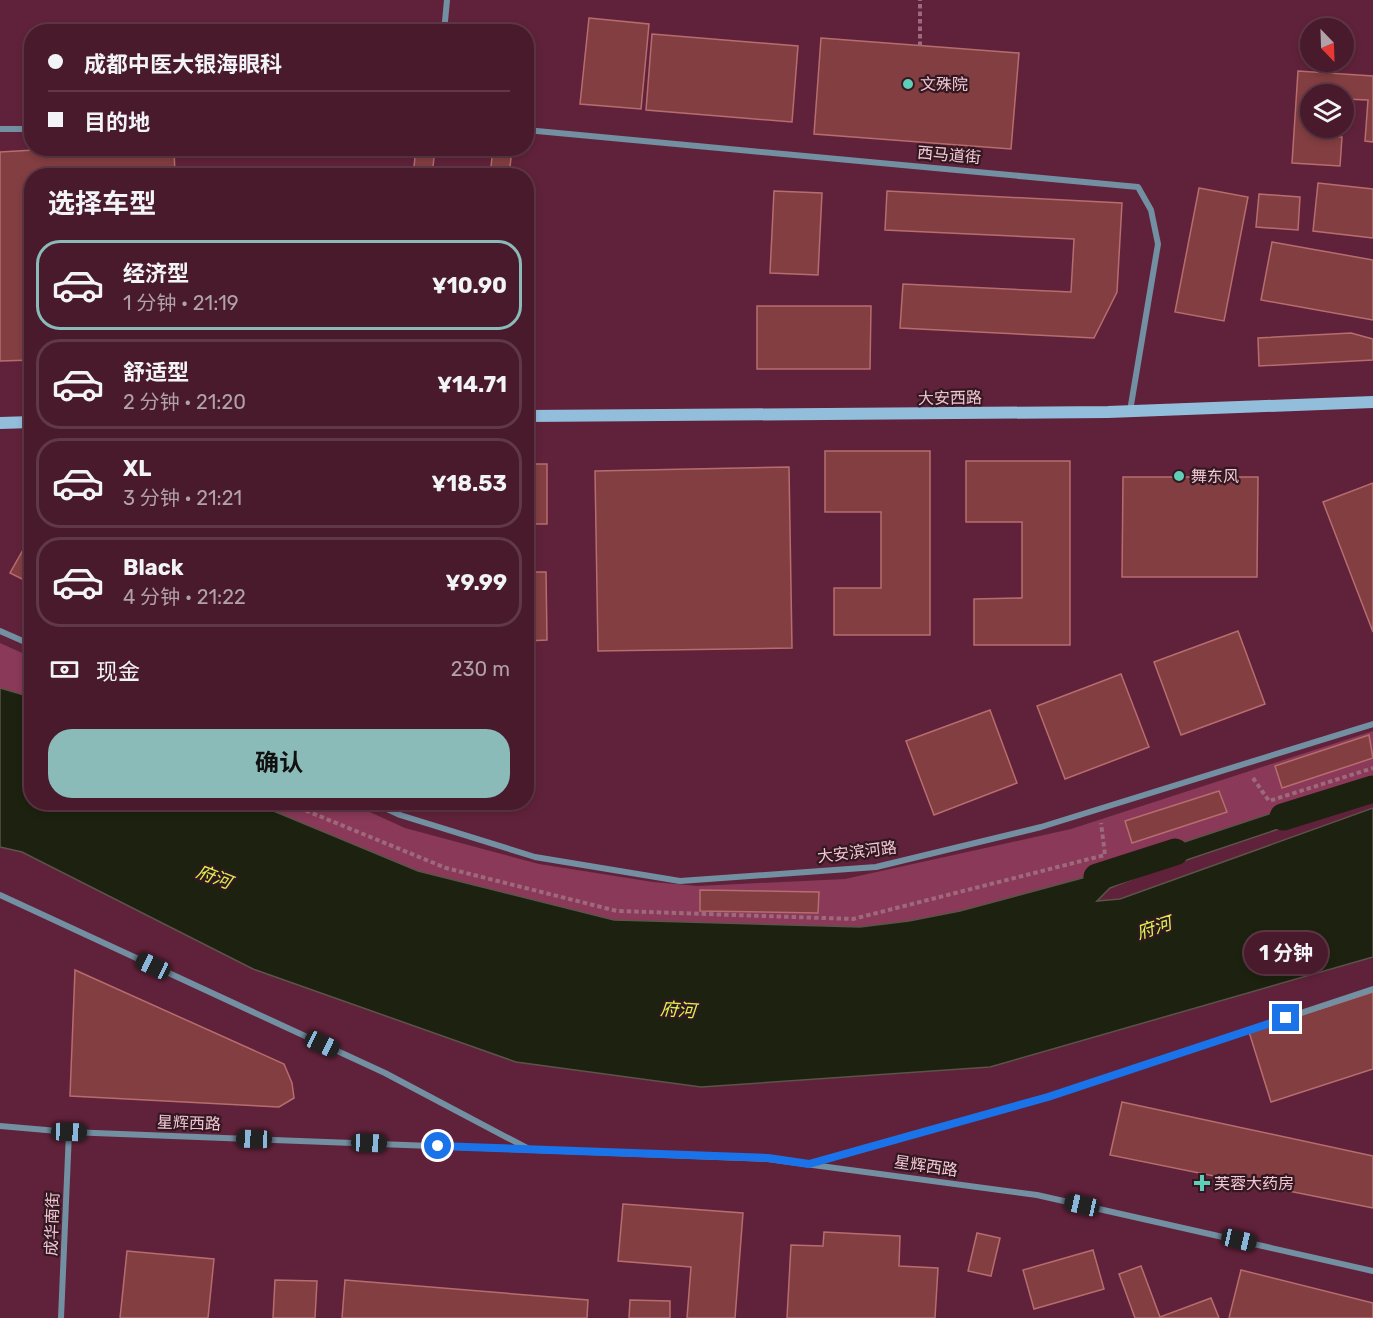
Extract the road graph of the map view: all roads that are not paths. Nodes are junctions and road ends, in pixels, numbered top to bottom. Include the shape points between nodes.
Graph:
1 (447, 0) edge
2 (445, 24) edge
3 (0, 129) edge
4 (24, 129) edge
5 (534, 131) edge
6 (1373, 402) edge
7 (1130, 411) junction
8 (534, 416) edge
9 (24, 422) edge
10 (0, 423) edge
11 (0, 631) edge
12 (24, 642) edge
13 (1373, 724) edge
14 (389, 810) edge
15 (0, 895) edge
16 (1373, 990) edge
17 (0, 1126) edge
18 (69, 1132) junction
19 (530, 1149) junction
20 (809, 1164) junction
21 (1373, 1271) edge
22 (61, 1318) edge

1 - 2 street
3 - 4 street
5 - 7 street, 西马道街 via 1138,187 1151,210 1158,244
6 - 7 street, 大安西路
7 - 8 street, 大安西路
9 - 10 street
11 - 12 street
13 - 14 street, 大安滨河路 via 1041,827 876,867 680,881 535,857
15 - 19 street via 385,1073
16 - 20 street via 1048,1097
17 - 18 street, 星辉西路
18 - 19 street, 星辉西路
18 - 22 street, 成华南街
19 - 20 street, 星辉西路 via 768,1158
20 - 21 street, 星辉西路 via 1037,1195

